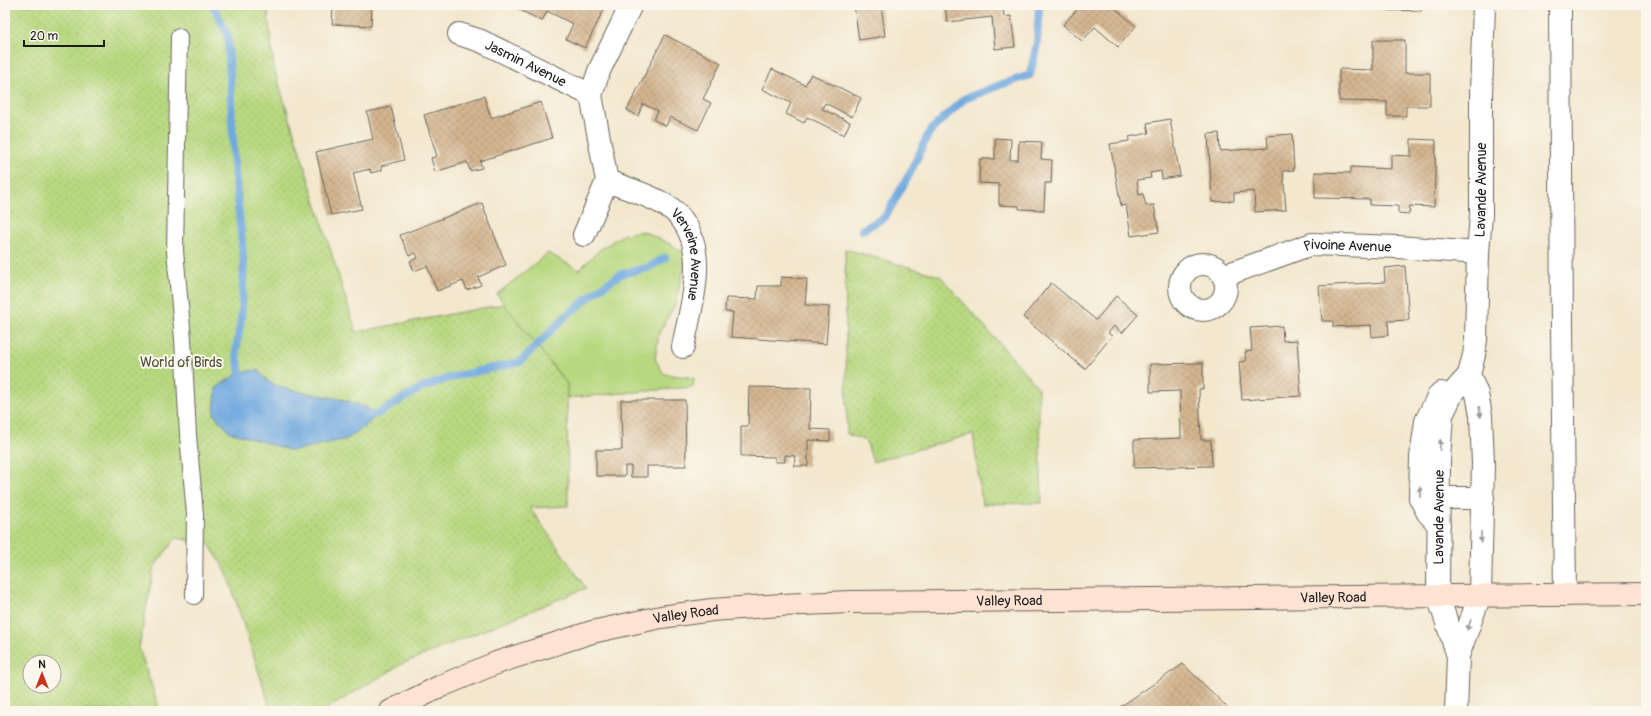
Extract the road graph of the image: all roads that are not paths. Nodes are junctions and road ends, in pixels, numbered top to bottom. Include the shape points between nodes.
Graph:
1 (632, 5) edge
2 (1484, 5) edge
3 (1560, 5) edge
4 (459, 34) dead end
5 (179, 37) dead end
6 (591, 95) junction
7 (607, 181) junction
8 (584, 236) dead end
9 (1478, 253) junction
10 (1223, 276) dead end
11 (683, 347) dead end
12 (1469, 375) junction
13 (1439, 498) junction
14 (1483, 498) junction
15 (1439, 525) junction
16 (1646, 594) edge
17 (1480, 595) junction
18 (1565, 595) junction
19 (194, 596) dead end
20 (1438, 596) junction
21 (1458, 656) junction
22 (390, 711) edge
23 (1456, 711) edge

1 - 6 street via 599,70
2 - 9 street, Lavande Avenue via 1481,215
3 - 18 street
4 - 6 street, Jasmin Avenue via 481,41
5 - 19 lane via 175,251 195,514
6 - 7 street
7 - 8 street
7 - 11 street, Verveine Avenue via 642,194 673,210 686,224 693,240 697,272
9 - 10 street, Pivoine Avenue via 1398,246 1312,244
9 - 12 street, Lavande Avenue via 1476,338
13 -> 12 street, Lavande Avenue via 1442,415 1452,394
12 -> 14 street via 1477,394 1481,415
15 -> 12 street via 1428,513 1420,498 1421,457 1426,421 1439,395
13 - 14 street
13 - 15 street, Lavande Avenue
14 -> 17 street
15 - 20 street, Lavande Avenue
16 - 18 street, Valley Road
17 - 18 street, Valley Road
17 - 20 street, Valley Road
17 -> 21 street
20 - 21 street, Lavande Avenue
20 - 22 street, Valley Road via 850,602 712,610 661,617 592,632 496,663 440,686
21 - 23 street

